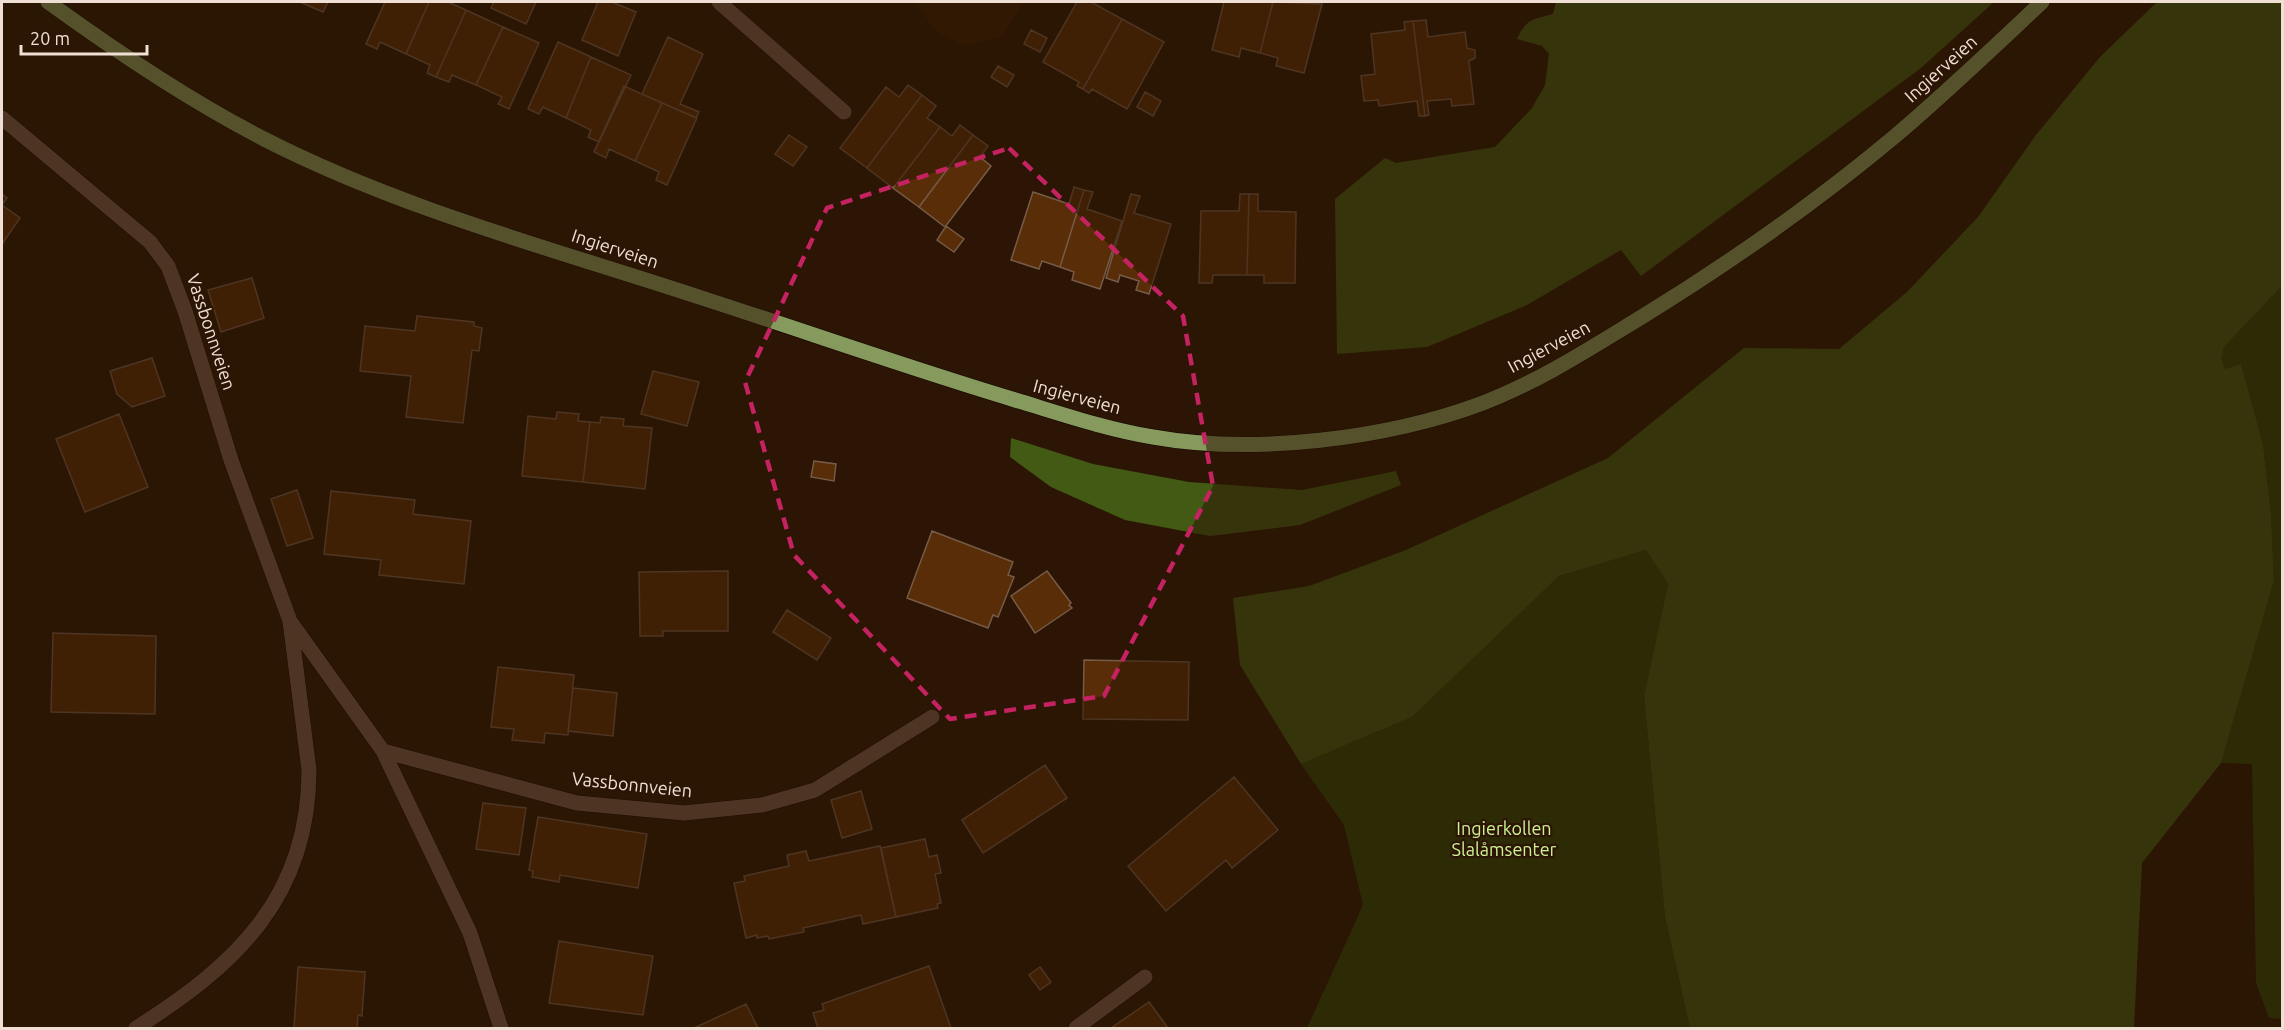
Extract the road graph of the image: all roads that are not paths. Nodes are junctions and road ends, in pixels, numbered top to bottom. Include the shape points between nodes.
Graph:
1 (48, 2) edge
2 (718, 2) edge
3 (2043, 2) edge
4 (844, 112) dead end
5 (2, 118) edge
6 (290, 621) junction
7 (932, 717) dead end
8 (382, 751) junction
9 (1145, 977) dead end
10 (136, 1029) edge
11 (501, 1029) edge
12 (1076, 1029) edge

1 - 3 main road, Ingierveien via 196,101 265,140 342,176 437,211 1083,421 1155,438 1224,443 1297,442 1353,435 1481,404 1538,378 1685,290 1826,190 1942,95
2 - 4 street
5 - 6 street, Vassbonnveien via 150,242 168,266 231,460
6 - 8 street, Vassbonnveien
6 - 10 street, Vassbonnveien via 309,770 296,858 275,901 243,946 179,1001
7 - 8 street, Vassbonnveien via 815,790 762,805 684,813 577,803
8 - 11 street, Vassbonnveien via 470,933
9 - 12 street

